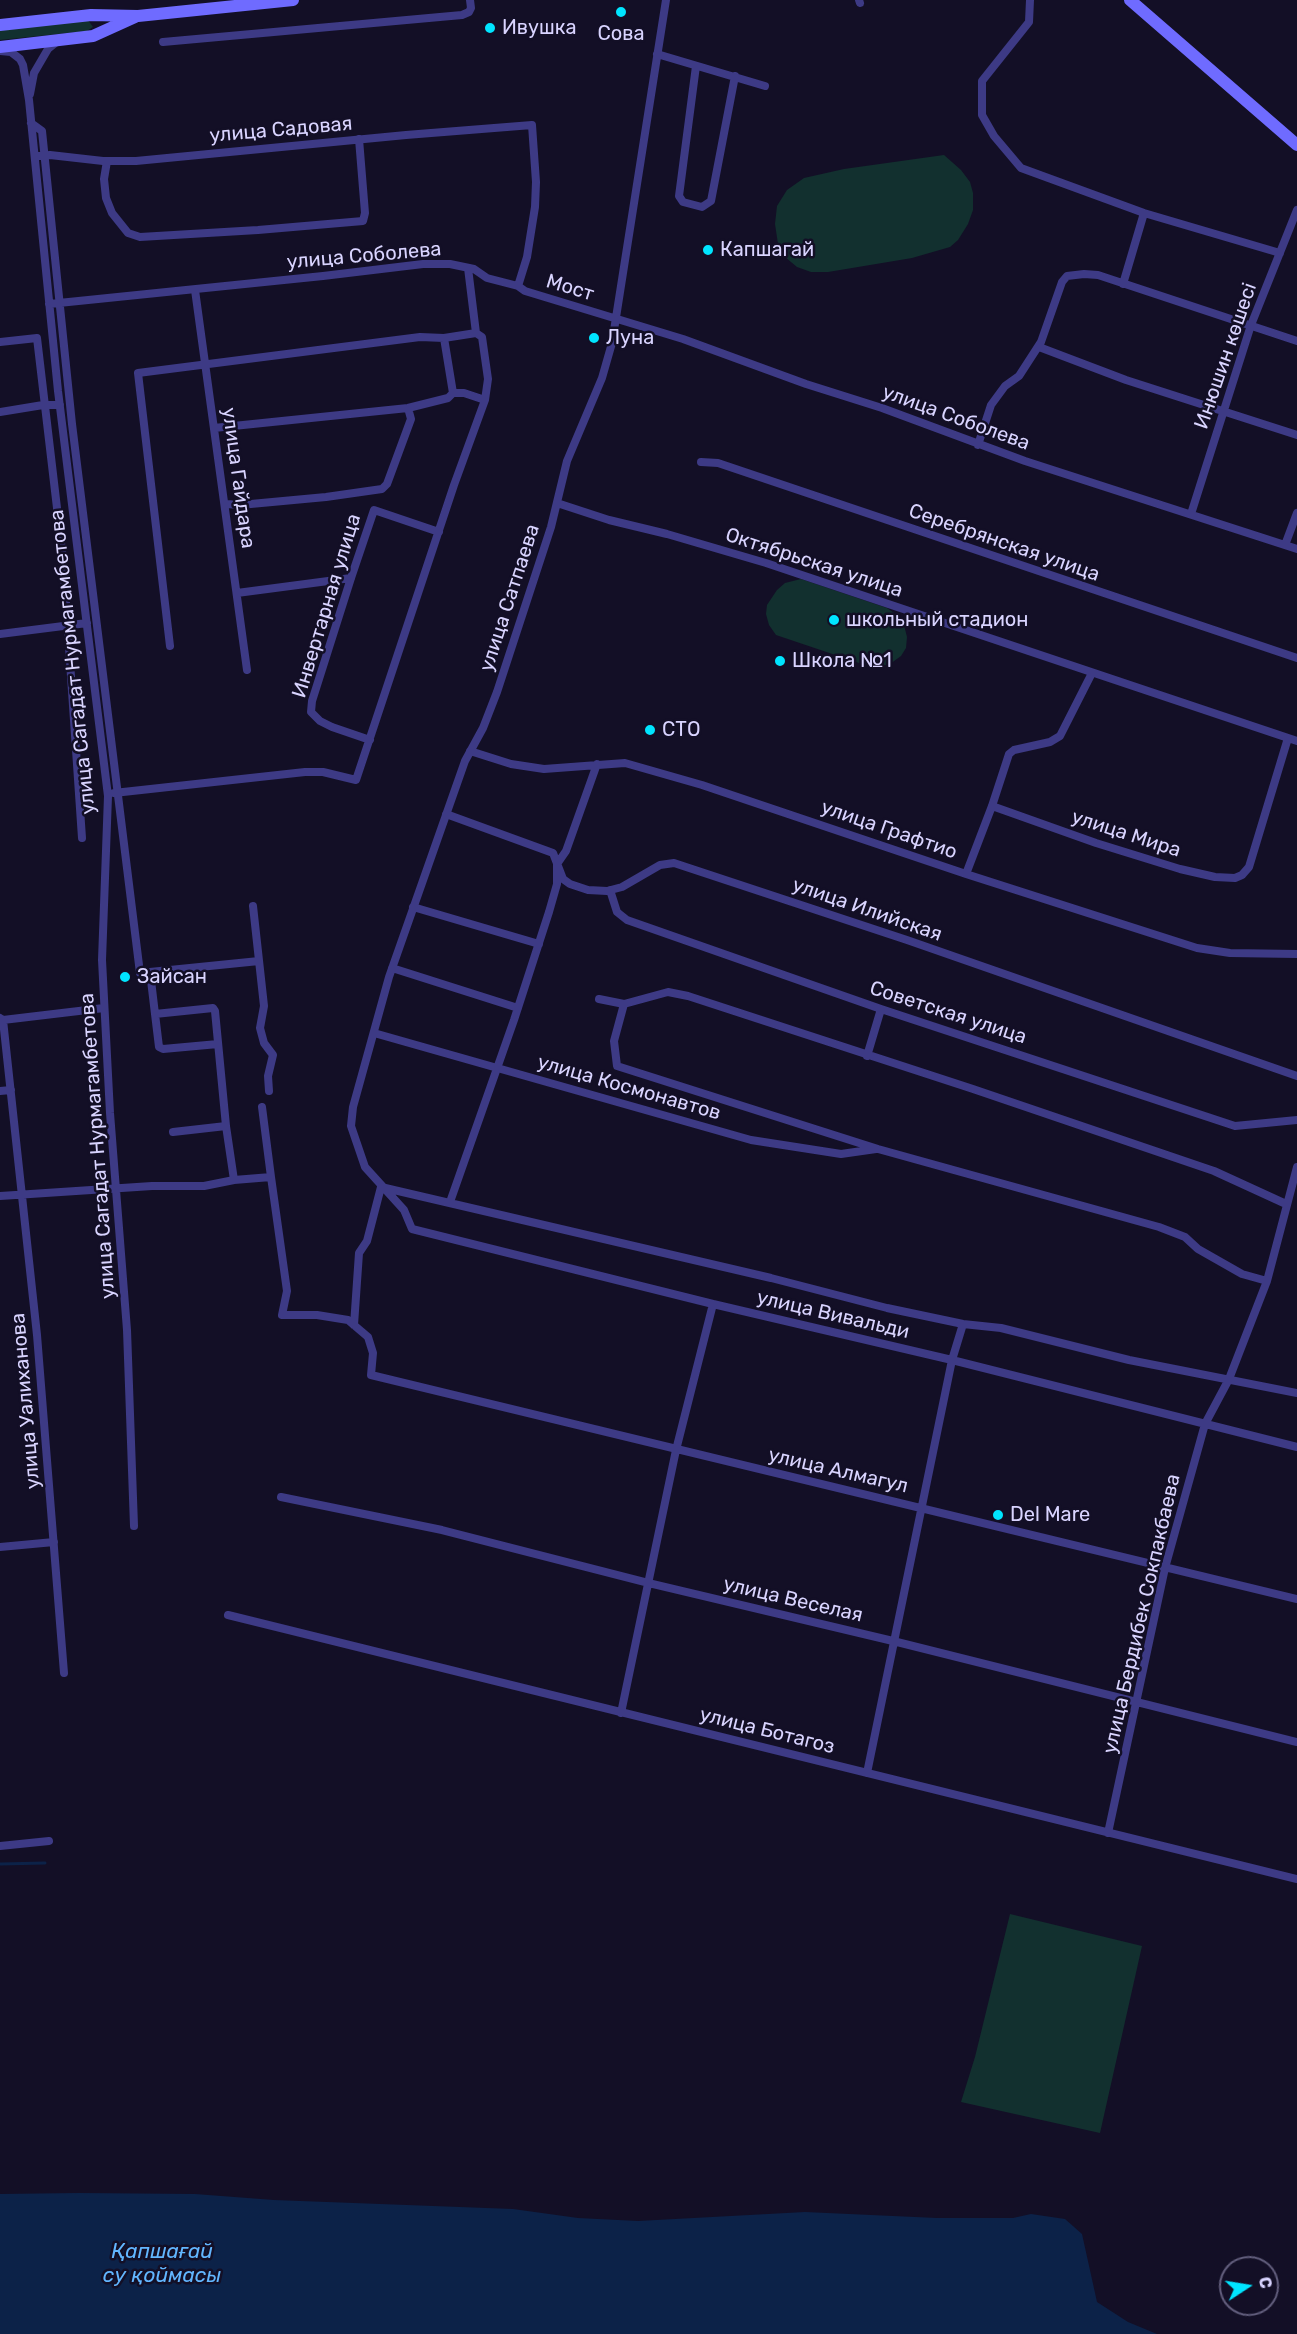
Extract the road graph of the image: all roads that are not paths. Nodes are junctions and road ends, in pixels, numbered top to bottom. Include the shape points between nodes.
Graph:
1 (293, 0) edge
2 (470, 0) edge
3 (666, 0) edge
4 (1030, 0) edge
5 (1130, 0) edge
6 (91, 15) junction
7 (138, 16) junction
8 (0, 25) edge
9 (93, 36) junction
10 (58, 41) junction
11 (164, 42) dead end
12 (0, 49) edge
13 (657, 54) junction
14 (696, 66) junction
15 (735, 76) junction
16 (765, 86) dead end
17 (29, 100) junction
18 (31, 123) junction
19 (359, 139) junction
20 (1297, 145) edge
21 (44, 155) junction
22 (33, 157) junction
23 (107, 161) junction
24 (1297, 210) edge
25 (1144, 213) junction
26 (1280, 253) junction
27 (468, 268) junction
28 (1123, 284) junction
29 (521, 288) junction
30 (195, 290) junction
31 (59, 303) junction
32 (48, 304) junction
33 (605, 316) joint
34 (617, 319) junction
35 (1251, 325) junction
36 (476, 333) junction
37 (444, 338) junction
38 (1297, 340) edge
39 (0, 342) edge
40 (1039, 347) junction
41 (206, 363) junction
42 (453, 393) junction
43 (485, 400) junction
44 (44, 405) junction
45 (60, 405) junction
46 (408, 408) junction
47 (1224, 410) junction
48 (0, 412) edge
49 (214, 428) junction
50 (1297, 435) edge
51 (978, 445) junction
52 (701, 462) dead end
53 (557, 503) junction
54 (225, 504) junction
55 (1297, 513) edge
56 (1191, 514) junction
57 (440, 532) junction
58 (1285, 545) junction
59 (1297, 549) edge
60 (351, 578) junction
61 (237, 593) junction
62 (87, 623) junction
63 (68, 625) junction
64 (0, 634) edge
65 (170, 646) dead end
66 (1297, 658) edge
67 (247, 670) dead end
68 (1092, 673) junction
69 (1293, 739) edge
70 (370, 740) junction
71 (470, 751) junction
72 (597, 764) junction
73 (119, 792) junction
74 (108, 794) junction
75 (992, 806) junction
76 (446, 814) junction
77 (82, 838) dead end
78 (557, 864) junction
79 (966, 874) junction
80 (610, 890) junction
81 (253, 906) dead end
82 (413, 907) junction
83 (539, 944) junction
84 (1297, 954) edge
85 (259, 961) junction
86 (392, 968) junction
87 (150, 972) junction
88 (599, 999) dead end
89 (624, 1004) junction
90 (104, 1008) junction
91 (518, 1008) junction
92 (881, 1009) junction
93 (155, 1014) junction
94 (2, 1019) edge
95 (374, 1033) junction
96 (218, 1044) junction
97 (867, 1056) junction
98 (497, 1068) junction
99 (1297, 1076) edge
100 (11, 1090) junction
101 (269, 1090) dead end
102 (0, 1091) edge
103 (262, 1107) dead end
104 (1297, 1120) edge
105 (226, 1126) junction
106 (173, 1132) dead end
107 (878, 1149) junction
108 (1297, 1167) edge
109 (271, 1177) junction
110 (234, 1180) junction
111 (381, 1187) junction
112 (116, 1188) junction
113 (22, 1194) junction
114 (0, 1196) edge
115 (450, 1202) junction
116 (1286, 1204) junction
117 (1267, 1281) junction
118 (713, 1304) junction
119 (963, 1324) junction
120 (354, 1325) junction
121 (952, 1360) junction
122 (1229, 1380) junction
123 (1297, 1393) edge
124 (1205, 1424) junction
125 (1297, 1447) edge
126 (676, 1450) junction
127 (281, 1497) dead end
128 (921, 1507) junction
129 (134, 1526) dead end
130 (54, 1542) junction
131 (0, 1546) edge
132 (1165, 1568) junction
133 (649, 1583) junction
134 (1297, 1599) edge
135 (228, 1615) dead end
136 (894, 1641) junction
137 (64, 1673) dead end
138 (1138, 1703) junction
139 (621, 1713) junction
140 (1297, 1742) edge
141 (867, 1773) junction
142 (1108, 1833) junction
143 (49, 1841) dead end
144 (0, 1846) edge
145 (1297, 1879) edge

1 - 7 main road
2 - 11 street via 469,12 462,15
3 - 13 street, улица Сатпаева
4 - 25 street via 1029,22 982,81 982,115 1021,168
5 - 20 main road
6 - 7 main road
6 - 8 main road
6 - 9 main road via 98,24
7 - 9 main road
9 - 10 main road
10 - 12 main road
10 - 17 street, улица Сагадат Нурмагамбетова via 48,49 34,73
12 - 17 street, улица Сагадат Нурмагамбетова via 20,59
13 - 14 street
13 - 34 street, улица Сатпаева
14 - 15 street
14 - 15 street via 679,196 683,202 702,207 711,201
15 - 16 street
17 - 18 street, улица Сагадат Нурмагамбетова
18 - 21 street via 42,130
18 - 22 street, улица Сагадат Нурмагамбетова
19 - 23 street, улица Садовая
19 - 23 street via 363,220 258,230 140,237 128,233 106,198
19 - 29 street, улица Садовая via 532,125 535,207
21 - 22 street, улица Садовая
21 - 23 street, улица Садовая
21 - 31 street
22 - 32 street, улица Сагадат Нурмагамбетова
24 - 26 street, Инюшин көшесі
25 - 26 street
25 - 28 street
26 - 35 street, Инюшин көшесі
27 - 29 street, улица Соболева
27 - 30 street, улица Соболева via 423,264
27 - 36 street
28 - 35 street
28 - 40 street via 1084,274 1067,276
29 - 33 street, Мост
30 - 31 street, улица Соболева
30 - 41 street, улица Гайдара
31 - 32 street, улица Соболева
31 - 73 street
32 - 45 street, улица Сагадат Нурмагамбетова
33 - 34 street, улица Соболева
34 - 51 street, улица Соболева via 882,408
34 - 53 street, улица Сатпаева via 602,378 567,461
35 - 38 street
35 - 47 street, Инюшин көшесі
36 - 37 street
36 - 43 street via 482,337 488,379
37 - 41 street via 420,337
37 - 42 street
39 - 44 street via 37,338
40 - 47 street via 1126,380
40 - 51 street via 1019,376 1005,386 991,405
41 - 49 street, улица Гайдара
41 - 65 street via 138,372
42 - 43 street
42 - 46 street
43 - 57 street
44 - 45 street
44 - 48 street
44 - 63 street
45 - 62 street, улица Сагадат Нурмагамбетова
46 - 49 street
46 - 54 street via 411,419 382,489
47 - 50 street
47 - 56 street, Инюшин көшесі
49 - 54 street, улица Гайдара
51 - 56 street, улица Соболева
52 - 66 street, Серебрянская улица via 718,463
53 - 68 street, Октябрьская улица via 766,563
53 - 71 street, улица Сатпаева via 497,692
54 - 61 street, улица Гайдара
55 - 58 street
56 - 58 street, улица Соболева
57 - 60 street, Инвертарная улица via 374,510
57 - 70 street
58 - 59 street, улица Соболева
60 - 61 street
60 - 70 street, Инвертарная улица via 311,712 332,727
61 - 67 street, улица Гайдара
62 - 63 street
62 - 74 street, улица Сагадат Нурмагамбетова
63 - 64 street
63 - 77 street
68 - 69 street, Октябрьская улица
68 - 75 street via 1060,736 1009,754
69 - 75 street, улица Мира via 1249,867 1235,878 1180,869
70 - 73 street via 356,780 305,772
71 - 72 street, улица Графтио via 511,765 544,769
71 - 76 street, улица Сатпаева
72 - 78 street via 566,851
72 - 79 street, улица Графтио via 625,763 702,785
73 - 74 street
73 - 87 street via 140,973
74 - 90 street, улица Сагадат Нурмагамбетова via 102,927
75 - 79 street
76 - 78 street, улица Илийская via 554,853
76 - 82 street, улица Сатпаева
78 - 80 street, улица Илийская via 563,879 570,884 588,890
78 - 83 street via 557,884
79 - 84 street, улица Графтио via 1197,948 1230,953
80 - 92 street, Советская улица via 617,912 627,920
80 - 99 street, улица Илийская via 660,865 674,863
81 - 85 street
82 - 83 street
82 - 86 street, улица Сатпаева
83 - 91 street
85 - 87 street
85 - 101 street via 264,1006 260,1028 273,1055
86 - 91 street
86 - 95 street, улица Сатпаева
87 - 93 street
88 - 89 street
89 - 97 street via 668,992 688,996
89 - 107 street, улица Космонавтов via 614,1041 617,1065
90 - 94 street
90 - 112 street, улица Сагадат Нурмагамбетова
91 - 98 street
92 - 97 street
92 - 104 street, Советская улица via 1235,1126
93 - 96 street via 159,1047 163,1049
93 - 96 street via 213,1008
94 - 100 street, улица Уалиханова
95 - 98 street, улица Космонавтов
95 - 111 street, улица Сатпаева via 351,1126 365,1167
96 - 105 street
97 - 116 street via 1214,1172
98 - 107 street, улица Космонавтов via 761,1142 841,1154
98 - 115 street
100 - 102 street
100 - 113 street, улица Уалиханова
103 - 109 street
105 - 106 street
105 - 110 street
107 - 117 street, улица Космонавтов via 1159,1227 1185,1238 1242,1274
108 - 116 street, улица Бердибек Сокпакбаева
109 - 110 street
109 - 120 street via 287,1291 282,1316 317,1315 348,1320
110 - 112 street via 204,1186
111 - 115 street
111 - 118 street, улица Вивальди via 404,1210 412,1229
111 - 120 street via 367,1240 359,1253
112 - 113 street
112 - 129 street, улица Сагадат Нурмагамбетова via 127,1330
113 - 114 street
113 - 130 street, улица Уалиханова via 38,1335
115 - 119 street
116 - 117 street, улица Бердибек Сокпакбаева
117 - 122 street, улица Бердибек Сокпакбаева
118 - 121 street, улица Вивальди
118 - 126 street
119 - 121 street
119 - 122 street via 1001,1328
120 - 126 street, улица Алмагул via 368,1337 373,1353 371,1375
121 - 124 street, улица Вивальди
121 - 128 street
122 - 123 street
122 - 124 street, улица Бердибек Сокпакбаева
124 - 125 street, улица Вивальди
124 - 132 street, улица Бердибек Сокпакбаева
126 - 128 street, улица Алмагул
126 - 133 street
127 - 133 street, улица Веселая via 442,1530
128 - 132 street, улица Алмагул
128 - 136 street
130 - 131 street
130 - 137 street, улица Уалиханова
132 - 134 street, улица Алмагул
132 - 138 street, улица Бердибек Сокпакбаева
133 - 136 street, улица Веселая
133 - 139 street
135 - 139 street, улица Ботагоз
136 - 138 street, улица Веселая
136 - 141 street
138 - 140 street, улица Веселая
138 - 142 street, улица Бердибек Сокпакбаева
139 - 141 street, улица Ботагоз
141 - 142 street, улица Ботагоз
142 - 145 street, улица Ботагоз
143 - 144 street

